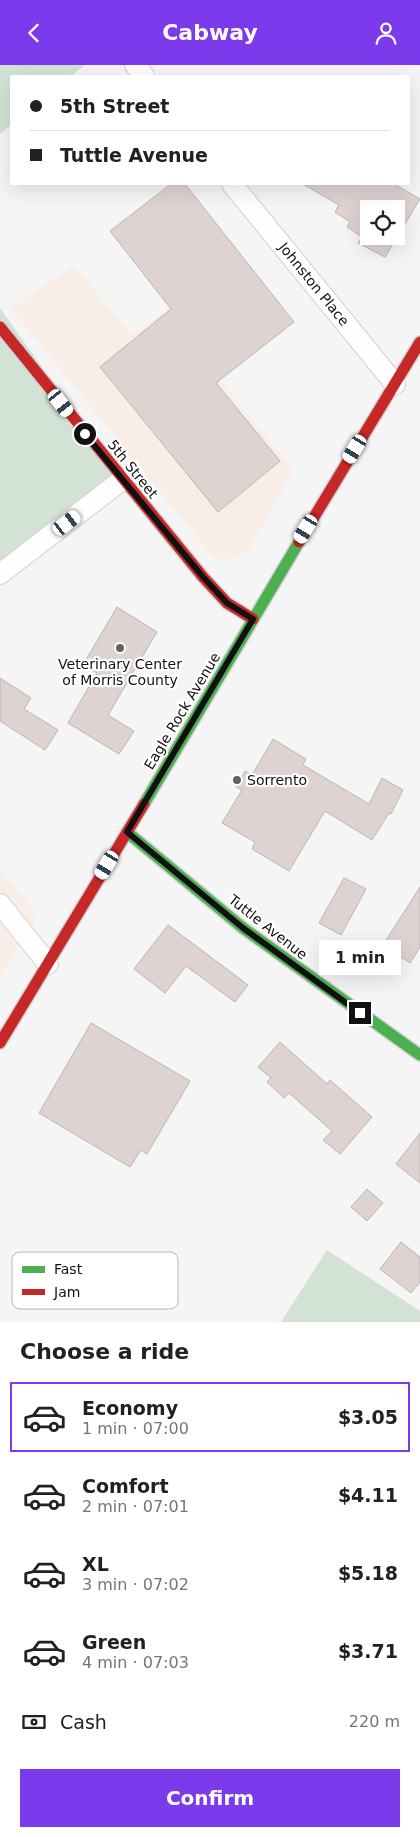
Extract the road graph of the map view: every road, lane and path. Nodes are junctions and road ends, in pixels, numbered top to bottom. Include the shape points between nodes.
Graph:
1 (135, 65) edge
2 (143, 75) edge
3 (233, 185) edge
4 (0, 327) edge
5 (420, 342) edge
6 (395, 384) junction
7 (122, 480) junction
8 (0, 574) edge
9 (253, 619) junction
10 (127, 832) junction
11 (0, 905) edge
12 (48, 964) junction
13 (0, 1043) edge
14 (419, 1052) edge

1 - 2 street
3 - 6 street, Johnston Place
4 - 7 main road, 5th Street
5 - 6 main road, Eagle Rock Avenue
6 - 9 main road, Eagle Rock Avenue
7 - 8 street
7 - 9 main road, 5th Street via 221,596
9 - 10 main road, Eagle Rock Avenue
10 - 12 main road, Eagle Rock Avenue
10 - 14 main road, Tuttle Avenue via 243,928
11 - 12 street
12 - 13 main road, Eagle Rock Avenue

